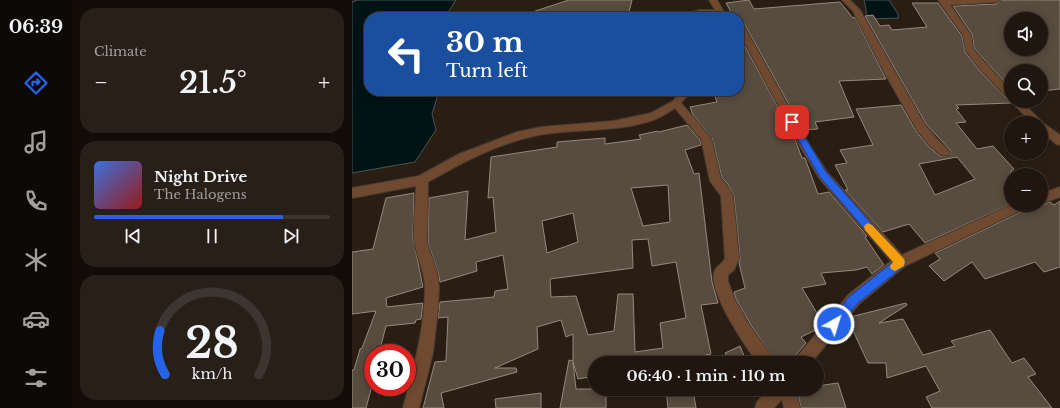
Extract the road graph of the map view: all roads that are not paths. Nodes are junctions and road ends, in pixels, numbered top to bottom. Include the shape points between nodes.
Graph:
1 (712, 0) edge
2 (846, 0) edge
3 (996, 0) edge
4 (942, 1) edge
5 (703, 12) edge
6 (720, 12) joint
7 (744, 33) edge
8 (1004, 90) edge
9 (682, 96) edge
10 (676, 104) junction
11 (1022, 108) edge
12 (1031, 116) edge
13 (1048, 132) edge
14 (1060, 141) edge
15 (945, 152) dead end
16 (422, 180) junction
17 (1060, 192) edge
18 (352, 193) edge
19 (1048, 196) edge
20 (1007, 212) edge
21 (900, 262) junction
22 (763, 356) edge
23 (807, 356) edge
24 (774, 396) edge
25 (789, 396) edge
26 (411, 408) edge
27 (763, 408) edge
28 (792, 408) edge

1 - 6 street
2 - 15 street via 856,10 921,127
3 - 4 street
4 - 8 street via 967,35 969,49
5 - 6 street
7 - 21 street via 823,175
9 - 10 street
10 - 16 street via 654,116 633,122 541,131 517,136 463,157
10 - 22 street via 706,138 716,181 726,196 732,258 729,266 721,272 720,281 736,317
11 - 12 street
13 - 14 street
16 - 18 street
16 - 26 street via 421,243 430,272 431,309 425,353
17 - 19 street
20 - 21 street
21 - 23 street via 854,299
24 - 27 street
25 - 28 street

